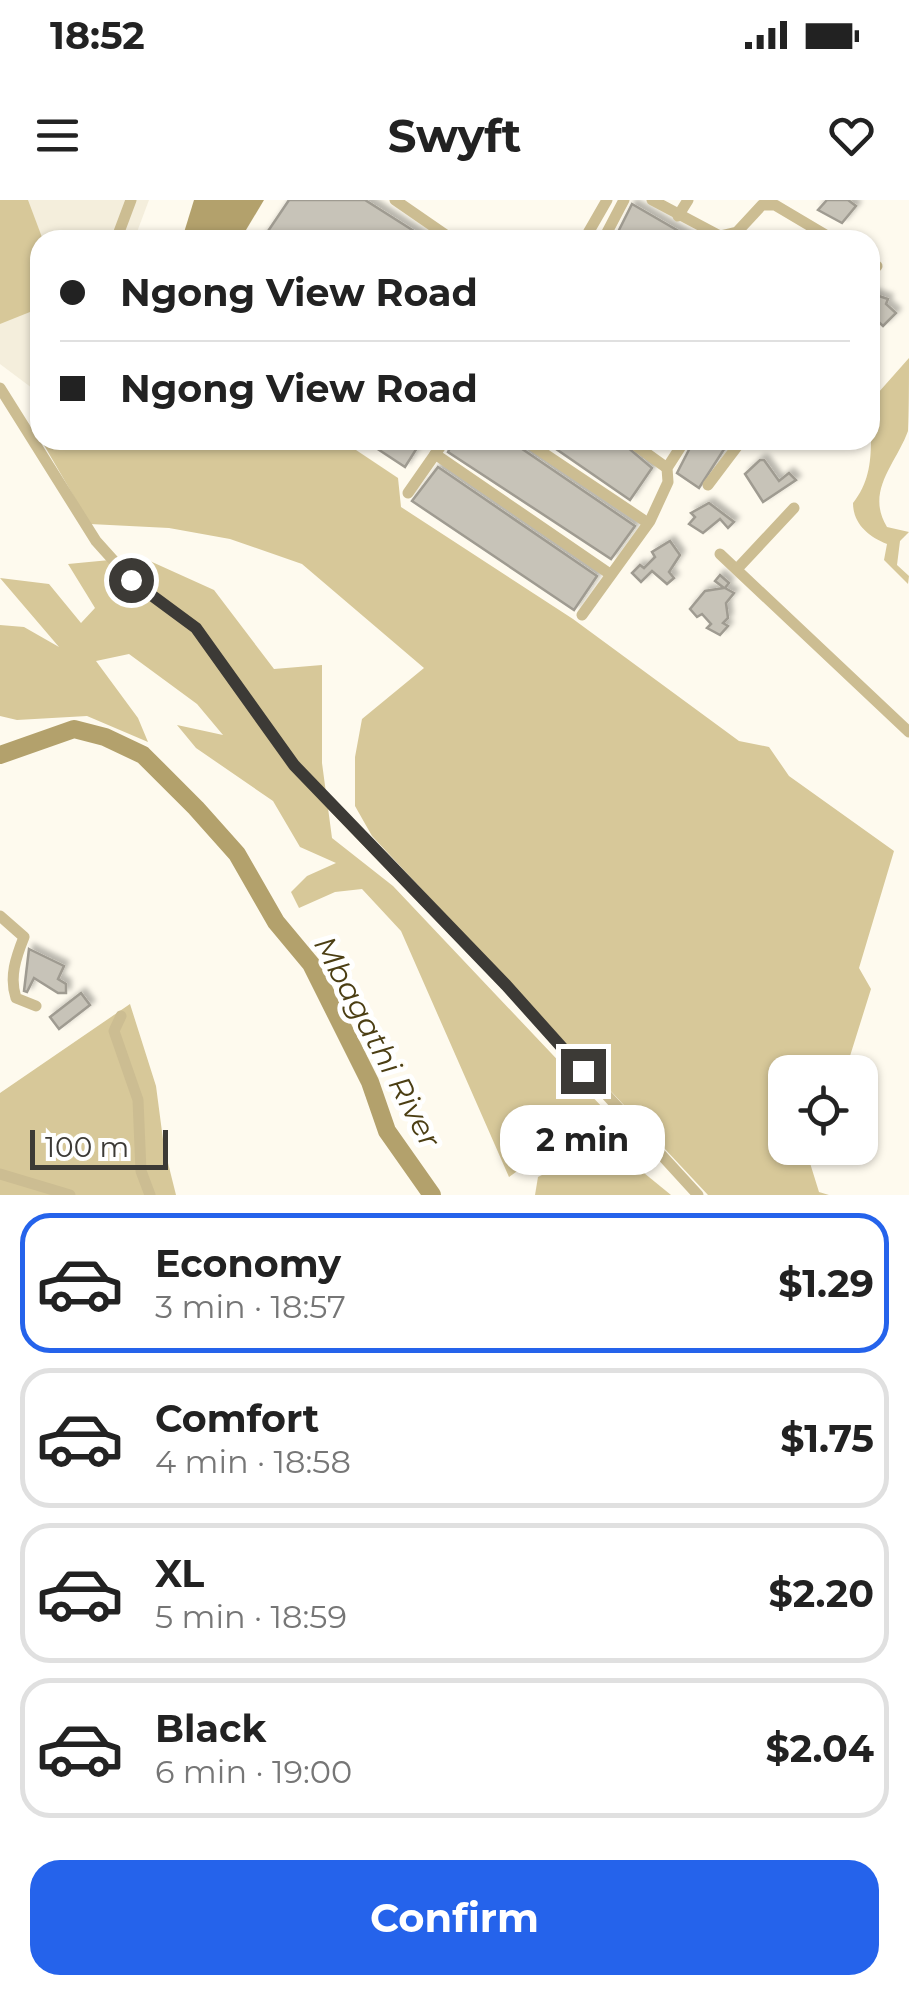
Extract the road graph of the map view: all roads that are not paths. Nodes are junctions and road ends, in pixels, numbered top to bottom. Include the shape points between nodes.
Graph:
1 (132, 200) edge
2 (395, 200) edge
3 (607, 200) edge
4 (624, 200) edge
5 (652, 200) edge
6 (688, 200) edge
7 (678, 216) junction
8 (120, 230) edge
9 (438, 230) edge
10 (590, 230) edge
11 (608, 230) edge
12 (701, 230) edge
13 (736, 230) edge
14 (816, 230) edge
15 (0, 388) edge
16 (30, 434) edge
17 (39, 450) edge
18 (438, 450) edge
19 (539, 450) edge
20 (642, 450) edge
21 (679, 450) edge
22 (737, 450) edge
23 (435, 454) junction
24 (667, 468) junction
25 (708, 486) dead end
26 (408, 493) dead end
27 (794, 508) dead end
28 (648, 523) junction
29 (720, 554) dead end
30 (737, 570) junction
31 (610, 574) junction
32 (582, 615) dead end
33 (909, 732) edge
34 (0, 916) edge
35 (36, 1006) dead end
36 (121, 1016) dead end
37 (0, 1174) edge
38 (70, 1195) edge
39 (150, 1195) edge
40 (698, 1195) edge

1 - 8 street
2 - 9 street
3 - 10 street
4 - 11 street
5 - 7 street
6 - 7 street
7 - 12 street
13 - 14 street via 768,204
15 - 16 street
17 - 40 street via 62,493 131,580 196,628 294,765
18 - 23 street
19 - 28 street
20 - 24 street
21 - 24 street
22 - 25 street
23 - 26 street
23 - 31 street
24 - 28 street via 668,482
27 - 30 street
28 - 31 street
29 - 30 street
30 - 33 street
31 - 32 street
34 - 35 street via 24,937 14,961 16,998
36 - 39 street via 114,1031 138,1100 140,1170
37 - 38 street

